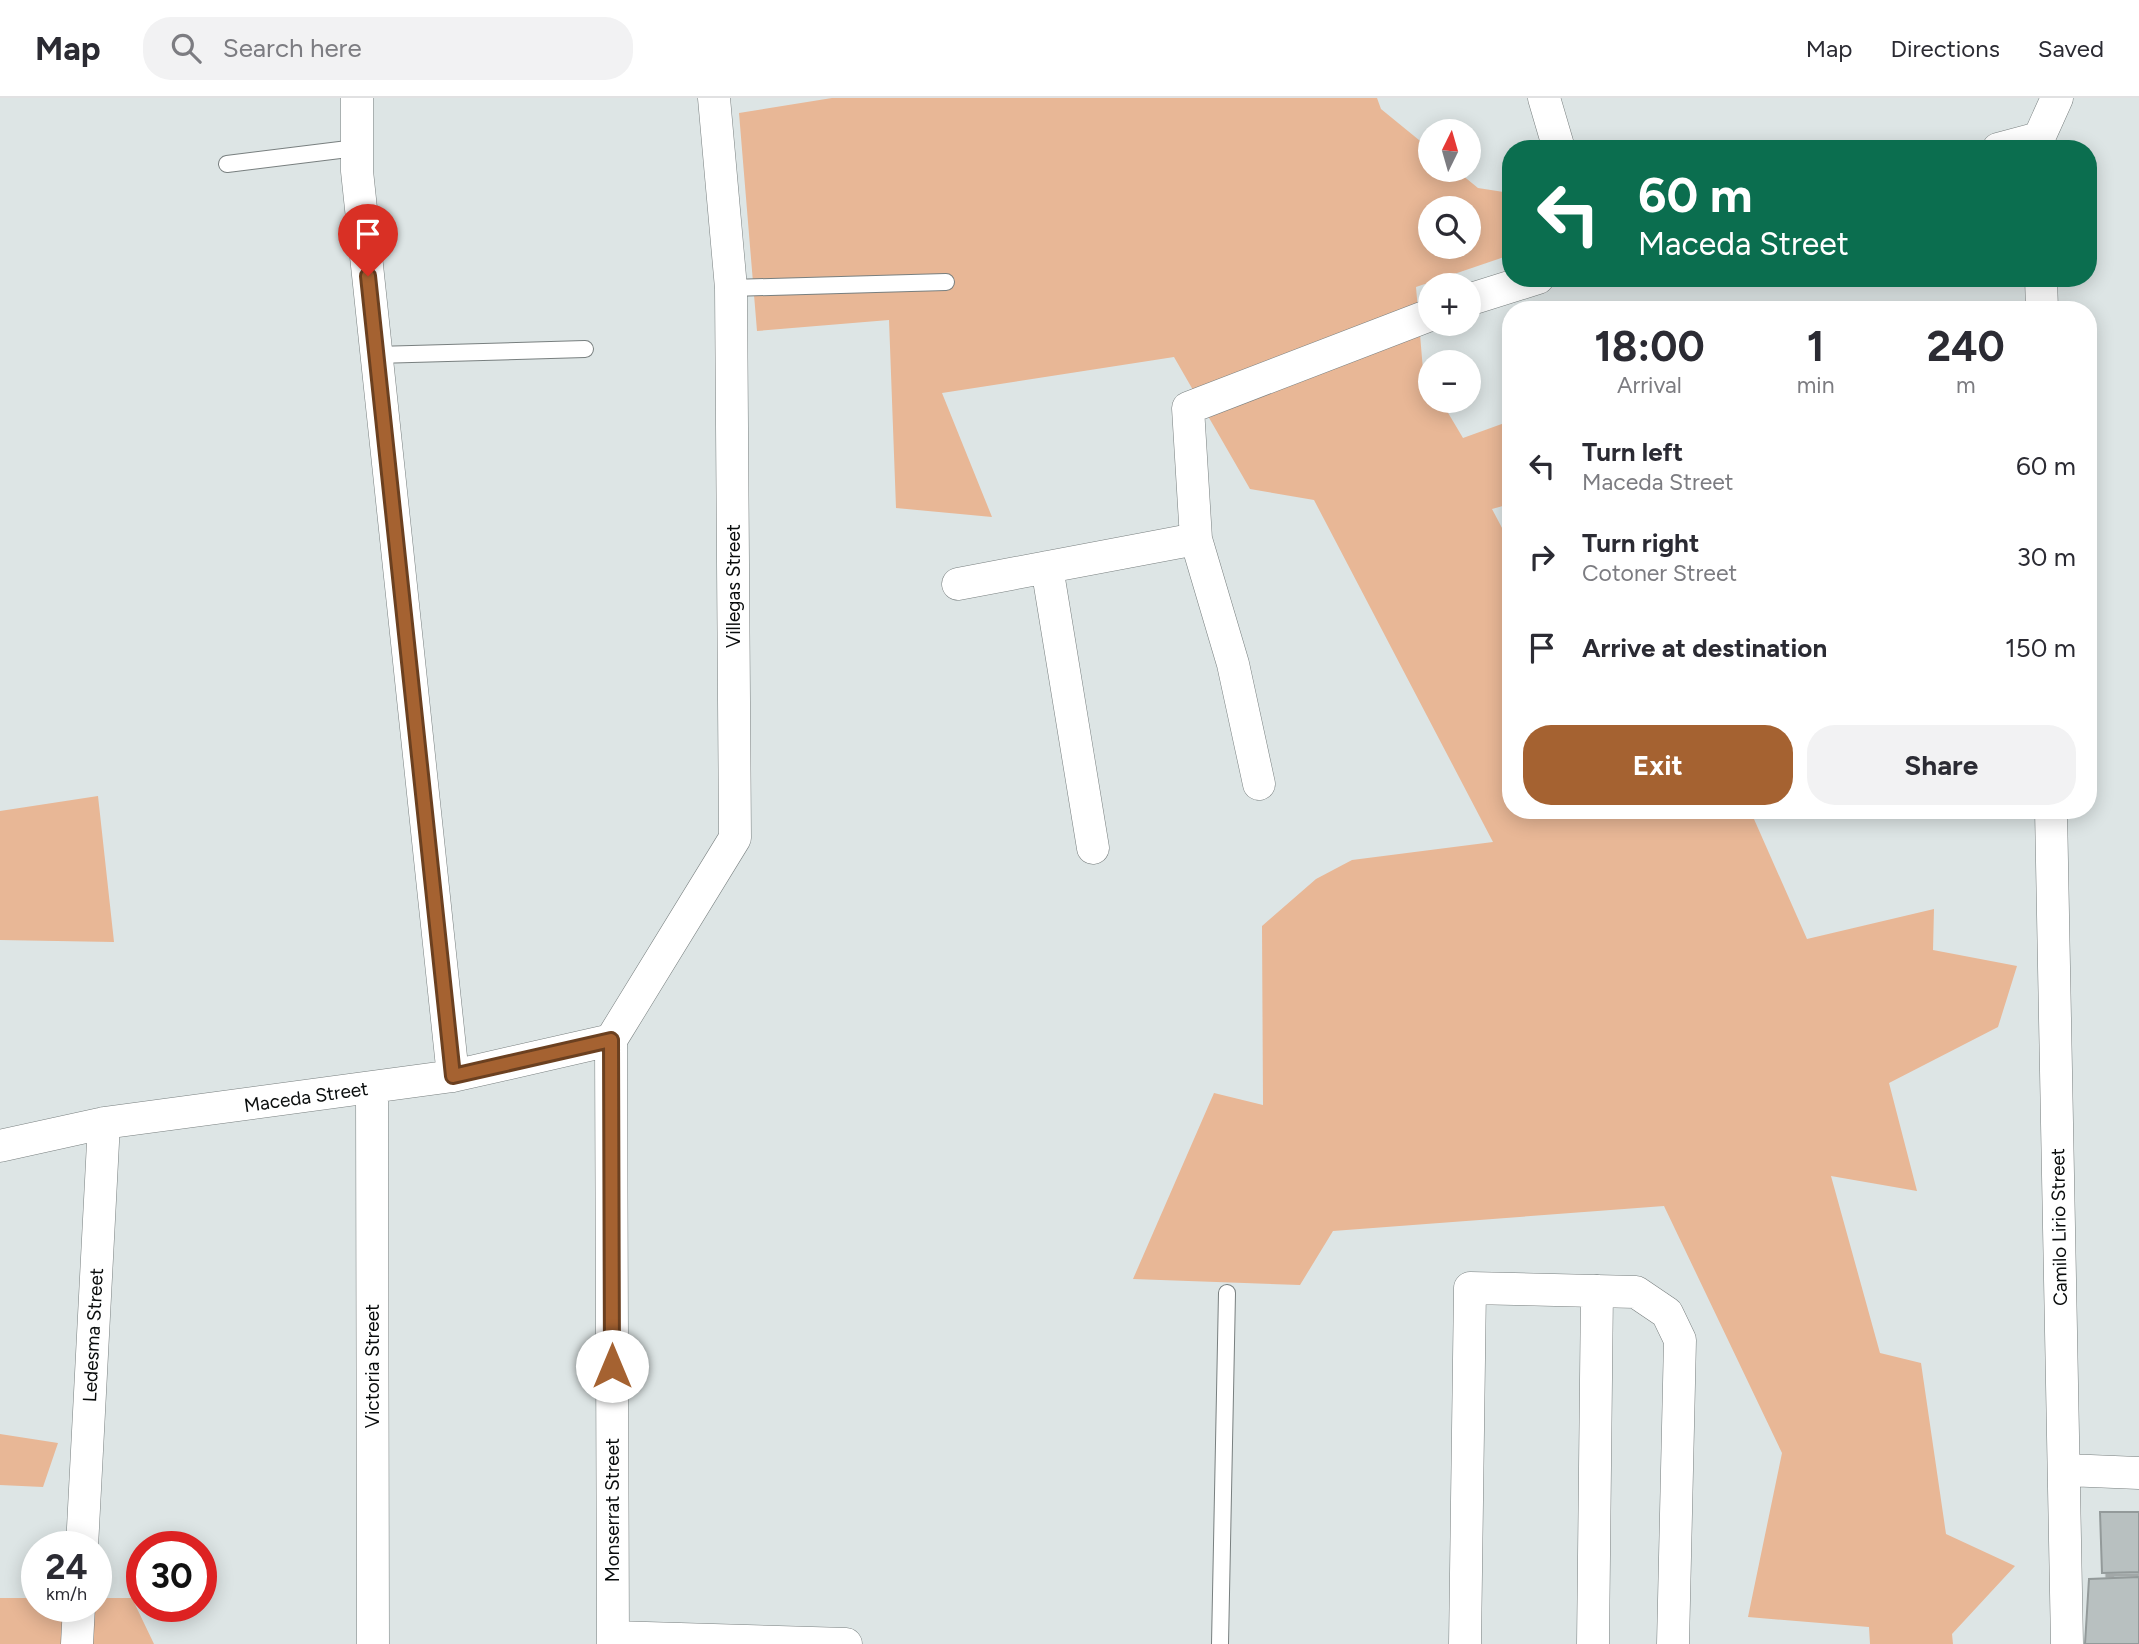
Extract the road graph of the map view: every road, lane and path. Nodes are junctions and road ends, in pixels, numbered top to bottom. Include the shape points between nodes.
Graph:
1 (357, 98) edge
2 (714, 98) edge
3 (1544, 98) edge
4 (2057, 98) edge
5 (1556, 140) edge
6 (2040, 140) edge
7 (356, 148) junction
8 (227, 164) dead end
9 (946, 282) dead end
10 (1509, 287) edge
11 (731, 288) junction
12 (1481, 296) edge
13 (1418, 320) edge
14 (585, 349) dead end
15 (376, 355) junction
16 (1196, 539) junction
17 (1047, 567) junction
18 (958, 584) dead end
19 (1259, 784) dead end
20 (2051, 819) edge
21 (1093, 848) dead end
22 (611, 1040) junction
23 (453, 1076) junction
24 (372, 1088) junction
25 (104, 1123) junction
26 (0, 1146) edge
27 (1597, 1291) junction
28 (1227, 1293) dead end
29 (2066, 1470) junction
30 (2139, 1473) edge
31 (83, 1531) edge
32 (78, 1622) edge
33 (613, 1641) edge
34 (755, 1643) edge
35 (77, 1644) edge
36 (373, 1644) edge
37 (846, 1644) edge
38 (1220, 1644) edge
39 (1465, 1644) edge
40 (1593, 1644) edge
41 (1673, 1644) edge
42 (2067, 1644) edge

1 - 7 street
2 - 11 street, Villegas Street
3 - 5 street
4 - 6 street
7 - 8 lane
7 - 15 street
9 - 11 lane
10 - 12 street
11 - 22 street, Villegas Street via 735,838
13 - 16 street via 1188,408
14 - 15 lane
15 - 23 street
16 - 17 street
16 - 19 street via 1233,664
17 - 18 street
17 - 21 street
20 - 29 street, Camilo Lirio Street
22 - 23 street, Maceda Street
22 - 33 street, Monserrat Street
23 - 24 street, Maceda Street
24 - 25 street, Maceda Street
24 - 36 street, Victoria Street
25 - 26 street, Maceda Street
25 - 31 street, Ledesma Street
27 - 39 street via 1470,1288
27 - 40 street
27 - 41 street via 1636,1292 1667,1313 1680,1340
28 - 38 lane
29 - 30 street
29 - 42 street, Camilo Lirio Street
32 - 35 street
33 - 34 street
34 - 37 street

